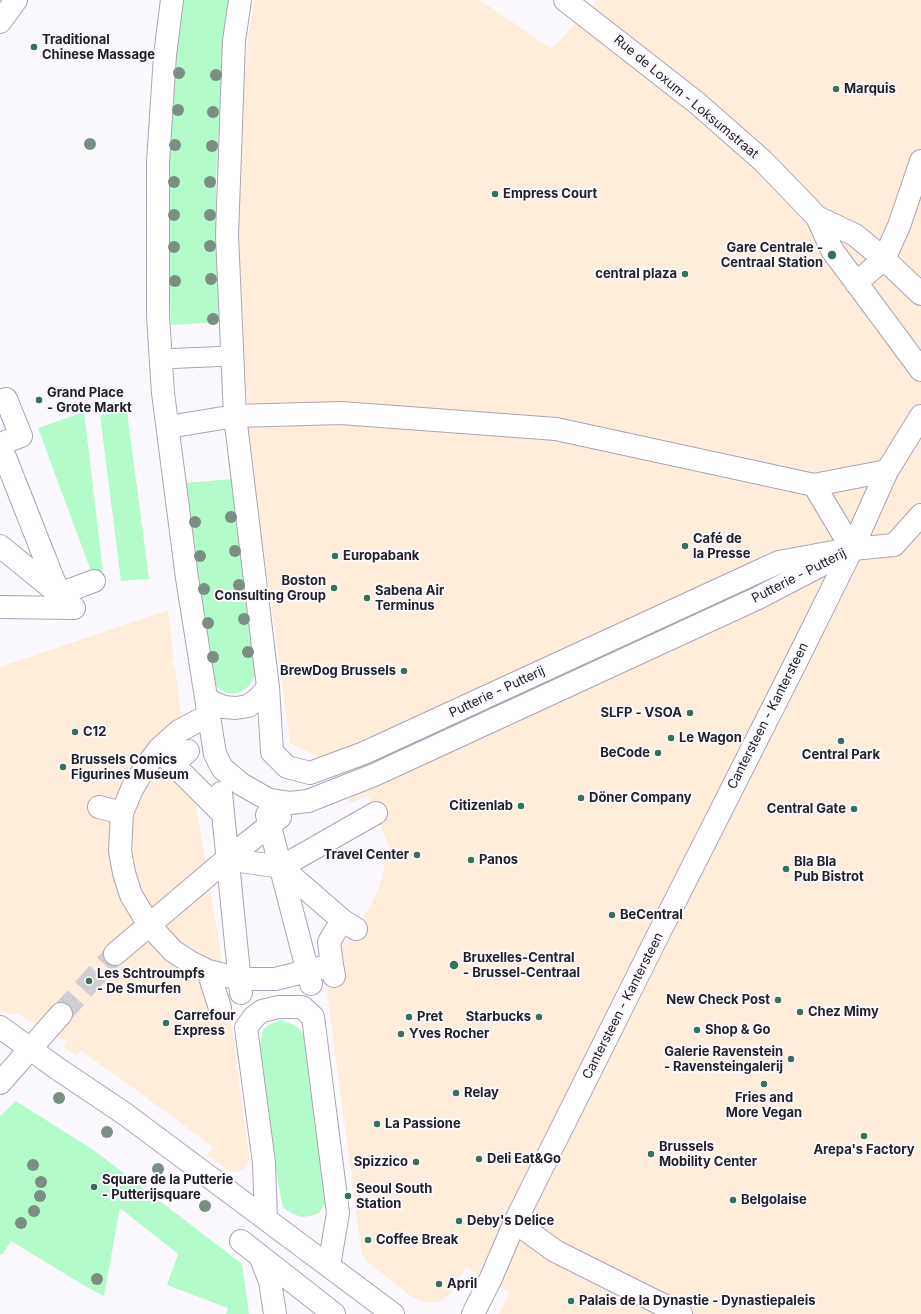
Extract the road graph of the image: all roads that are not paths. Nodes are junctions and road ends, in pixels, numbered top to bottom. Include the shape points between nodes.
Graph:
1 (16, 0) edge
2 (172, 0) edge
3 (240, 0) edge
4 (565, 0) edge
5 (0, 22) edge
6 (921, 161) edge
7 (817, 217) junction
8 (884, 259) junction
9 (856, 283) junction
10 (921, 294) edge
11 (231, 356) junction
12 (161, 359) junction
13 (921, 370) edge
14 (0, 401) edge
15 (235, 416) junction
16 (921, 416) edge
17 (168, 427) junction
18 (2, 449) edge
19 (888, 471) junction
20 (814, 485) junction
21 (921, 515) edge
22 (0, 546) edge
23 (852, 549) junction
24 (94, 581) dead end
25 (59, 594) junction
26 (0, 607) edge
27 (268, 687) junction
28 (207, 706) junction
29 (173, 755) junction
30 (99, 807) dead end
31 (122, 813) junction
32 (376, 813) dead end
33 (227, 859) junction
34 (281, 867) junction
35 (149, 925) junction
36 (116, 954) tunnel mouth
37 (208, 971) junction
38 (309, 977) junction
39 (240, 986) junction
40 (220, 1008) dead end
41 (61, 1014) tunnel mouth
42 (0, 1027) edge
43 (30, 1049) junction
44 (0, 1083) edge
45 (266, 1219) junction
46 (515, 1222) junction
47 (241, 1235) dead end
48 (261, 1257) junction
49 (328, 1266) junction
50 (669, 1311) edge
51 (275, 1314) edge
52 (334, 1314) edge
53 (393, 1314) edge
54 (473, 1314) edge

1 - 5 street
2 - 12 street, Putterie - Putterij via 165,55 158,162 158,316
3 - 11 street, Putterie - Putterij via 234,41 227,235
4 - 7 street, Rue de Loxum - Loksumstraat via 698,102 763,161
6 - 8 street via 899,226
7 - 8 street, Rue de Loxum - Loksumstraat via 855,234
7 - 9 street, Rue de Loxum - Loksumstraat via 832,250
8 - 9 street
8 - 10 street, Rue de Loxum - Loksumstraat
9 - 13 street, Rue de Loxum - Loksumstraat
11 - 12 lane
11 - 15 street, Putterie - Putterij
12 - 17 street, Putterie - Putterij
14 - 18 street via 6,399 25,422 21,436
15 - 17 street
15 - 20 street via 341,413 556,429
15 - 27 street, Putterie - Putterij
16 - 19 street, Cantersteen - Kantersteen
17 - 28 street, Putterie - Putterij via 187,578
18 - 25 street
19 - 20 street
19 - 23 street, Cantersteen - Kantersteen
20 - 23 street
21 - 23 street via 894,545
22 - 25 street
23 - 27 street, Putterie - Putterij via 778,562 364,753 310,773 287,767 272,752
23 - 28 street, Putterie - Putterij via 779,588 374,775 308,801 290,803 269,800 241,784 222,768 215,754
23 - 46 street, Cantersteen - Kantersteen
24 - 25 street
25 - 26 street via 74,608
27 - 28 street via 248,706
28 - 29 street via 179,731
29 - 31 street via 144,769
29 - 33 street via 222,804
30 - 31 street
31 - 35 street via 120,851 124,873 131,895
32 - 34 street
33 - 34 street
33 - 34 street via 273,819
33 - 35 street
33 - 39 street
34 - 38 street
34 - 38 street via 349,924 330,942 333,970
35 - 36 street
35 - 37 street via 173,951
37 - 39 street
37 - 40 street
38 - 39 street via 276,986
41 - 43 street
42 - 43 street
43 - 44 street
43 - 45 street via 125,1114
45 - 49 street
45 - 49 street via 264,1163 246,1028 262,1011 279,1007 302,1007 313,1016 338,1213
46 - 50 street via 555,1251
46 - 54 street, Cantersteen - Kantersteen
47 - 48 street
48 - 51 street via 270,1281
48 - 52 street
49 - 53 street

